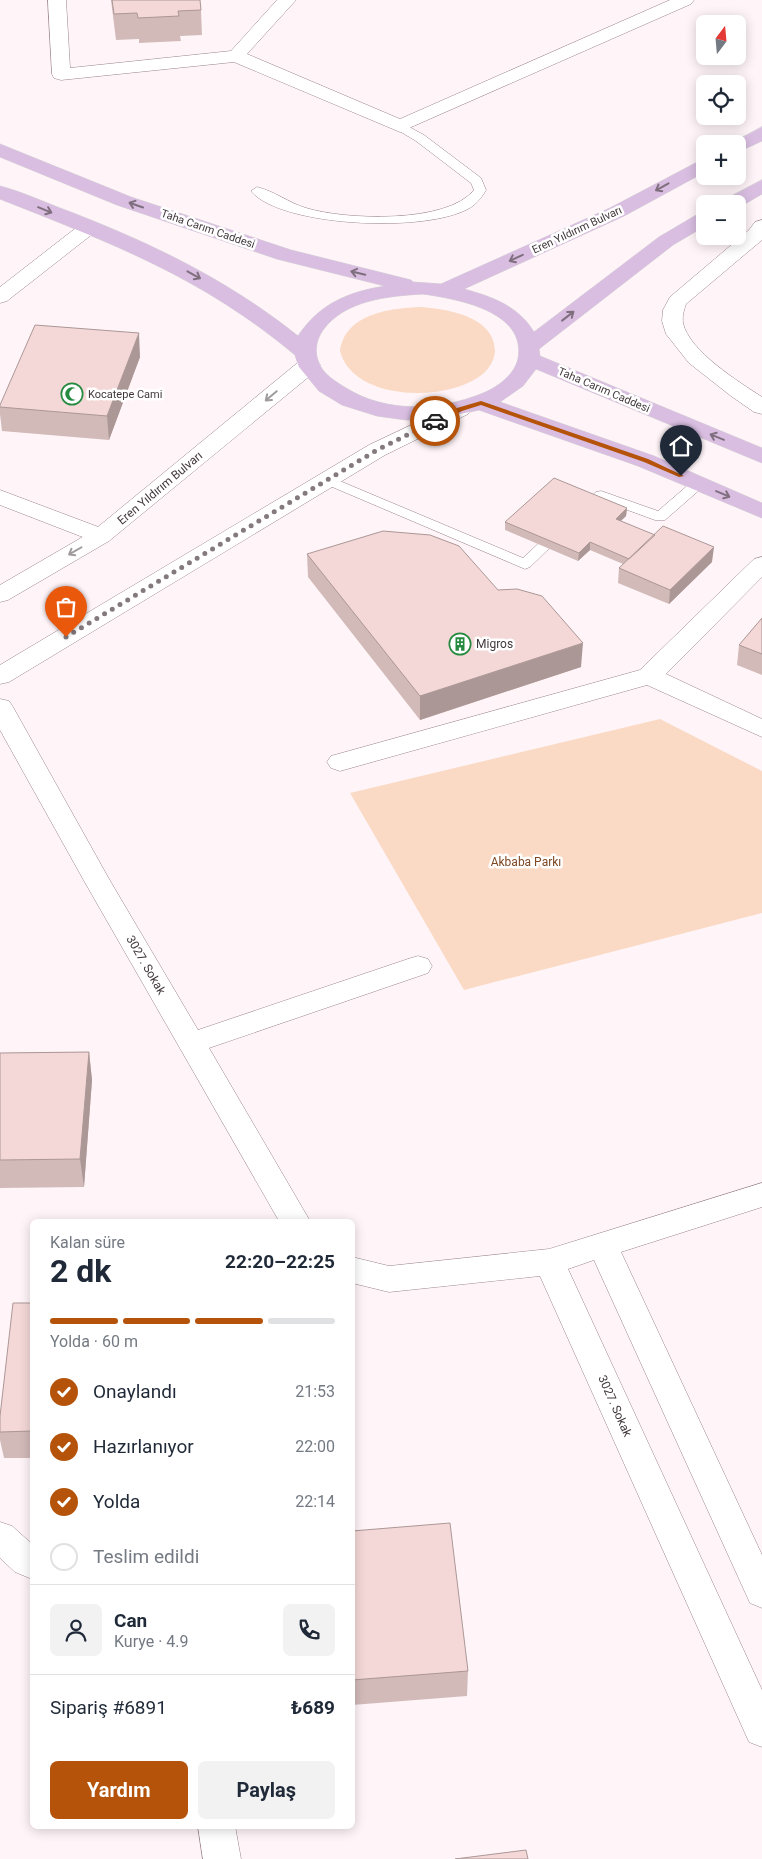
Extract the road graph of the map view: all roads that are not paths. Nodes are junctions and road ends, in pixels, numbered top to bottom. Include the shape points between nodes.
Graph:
1 (57, 0) edge
2 (287, 0) edge
3 (685, 0) edge
4 (236, 56) junction
5 (400, 126) junction
6 (762, 133) edge
7 (746, 142) edge
8 (0, 150) edge
9 (696, 169) edge
10 (762, 187) edge
11 (257, 191) dead end
12 (0, 192) edge
13 (746, 196) edge
14 (696, 223) edge
15 (762, 226) edge
16 (88, 228) junction
17 (423, 288) junction
18 (446, 290) junction
19 (0, 297) edge
20 (529, 353) junction
21 (307, 358) junction
22 (470, 406) junction
23 (762, 407) edge
24 (762, 456) edge
25 (328, 480) junction
26 (699, 483) junction
27 (0, 497) edge
28 (762, 511) edge
29 (101, 536) junction
30 (762, 564) edge
31 (0, 595) edge
32 (0, 676) edge
33 (649, 676) junction
34 (0, 707) edge
35 (762, 729) edge
36 (340, 762) dead end
37 (418, 966) dead end
38 (191, 1042) junction
39 (762, 1195) edge
40 (294, 1219) edge
41 (603, 1246) junction
42 (549, 1262) junction
43 (355, 1271) edge
44 (2, 1540) edge
45 (30, 1562) edge
46 (762, 1592) edge
47 (762, 1730) edge
48 (217, 1829) edge
49 (222, 1859) edge

1 - 4 street via 61,74
2 - 4 street
3 - 5 street
4 - 5 street
5 - 11 lane via 477,181 480,190 473,201 438,214 365,221 316,215
6 - 7 main road
17 -> 8 main road, Taha Carım Caddesi via 284,255 124,201
9 -> 18 main road, Eren Yıldırım Bulvarı via 617,212
10 - 13 main road
12 -> 16 main road
20 -> 14 main road via 666,241
15 - 23 street via 757,234 677,302 672,323 683,344 710,369
16 - 19 street
16 -> 21 main road via 170,262 220,290 258,314
17 - 18 main road
17 - 21 main road via 378,292 325,315 307,339
18 - 20 main road via 486,302 503,311 525,334
20 - 22 main road via 524,372 514,384
24 -> 20 main road, Taha Carım Caddesi
21 - 22 main road via 317,377 329,389 366,406 412,413
21 -> 29 street, Eren Yıldırım Bulvarı
22 - 25 street via 377,450
22 - 26 main road via 646,460
25 - 26 lane via 525,564 601,494 660,517
25 - 32 street
26 -> 28 main road
27 - 29 street
29 -> 31 street, Eren Yıldırım Bulvarı
30 - 33 street
33 - 35 street
33 - 36 street
34 - 38 street, 3027. Sokak
37 - 38 street
38 - 40 street, 3027. Sokak
39 - 41 street
41 - 42 street
41 - 46 street
42 - 43 street via 389,1279
42 - 47 street, 3027. Sokak
44 - 45 street
48 - 49 street

